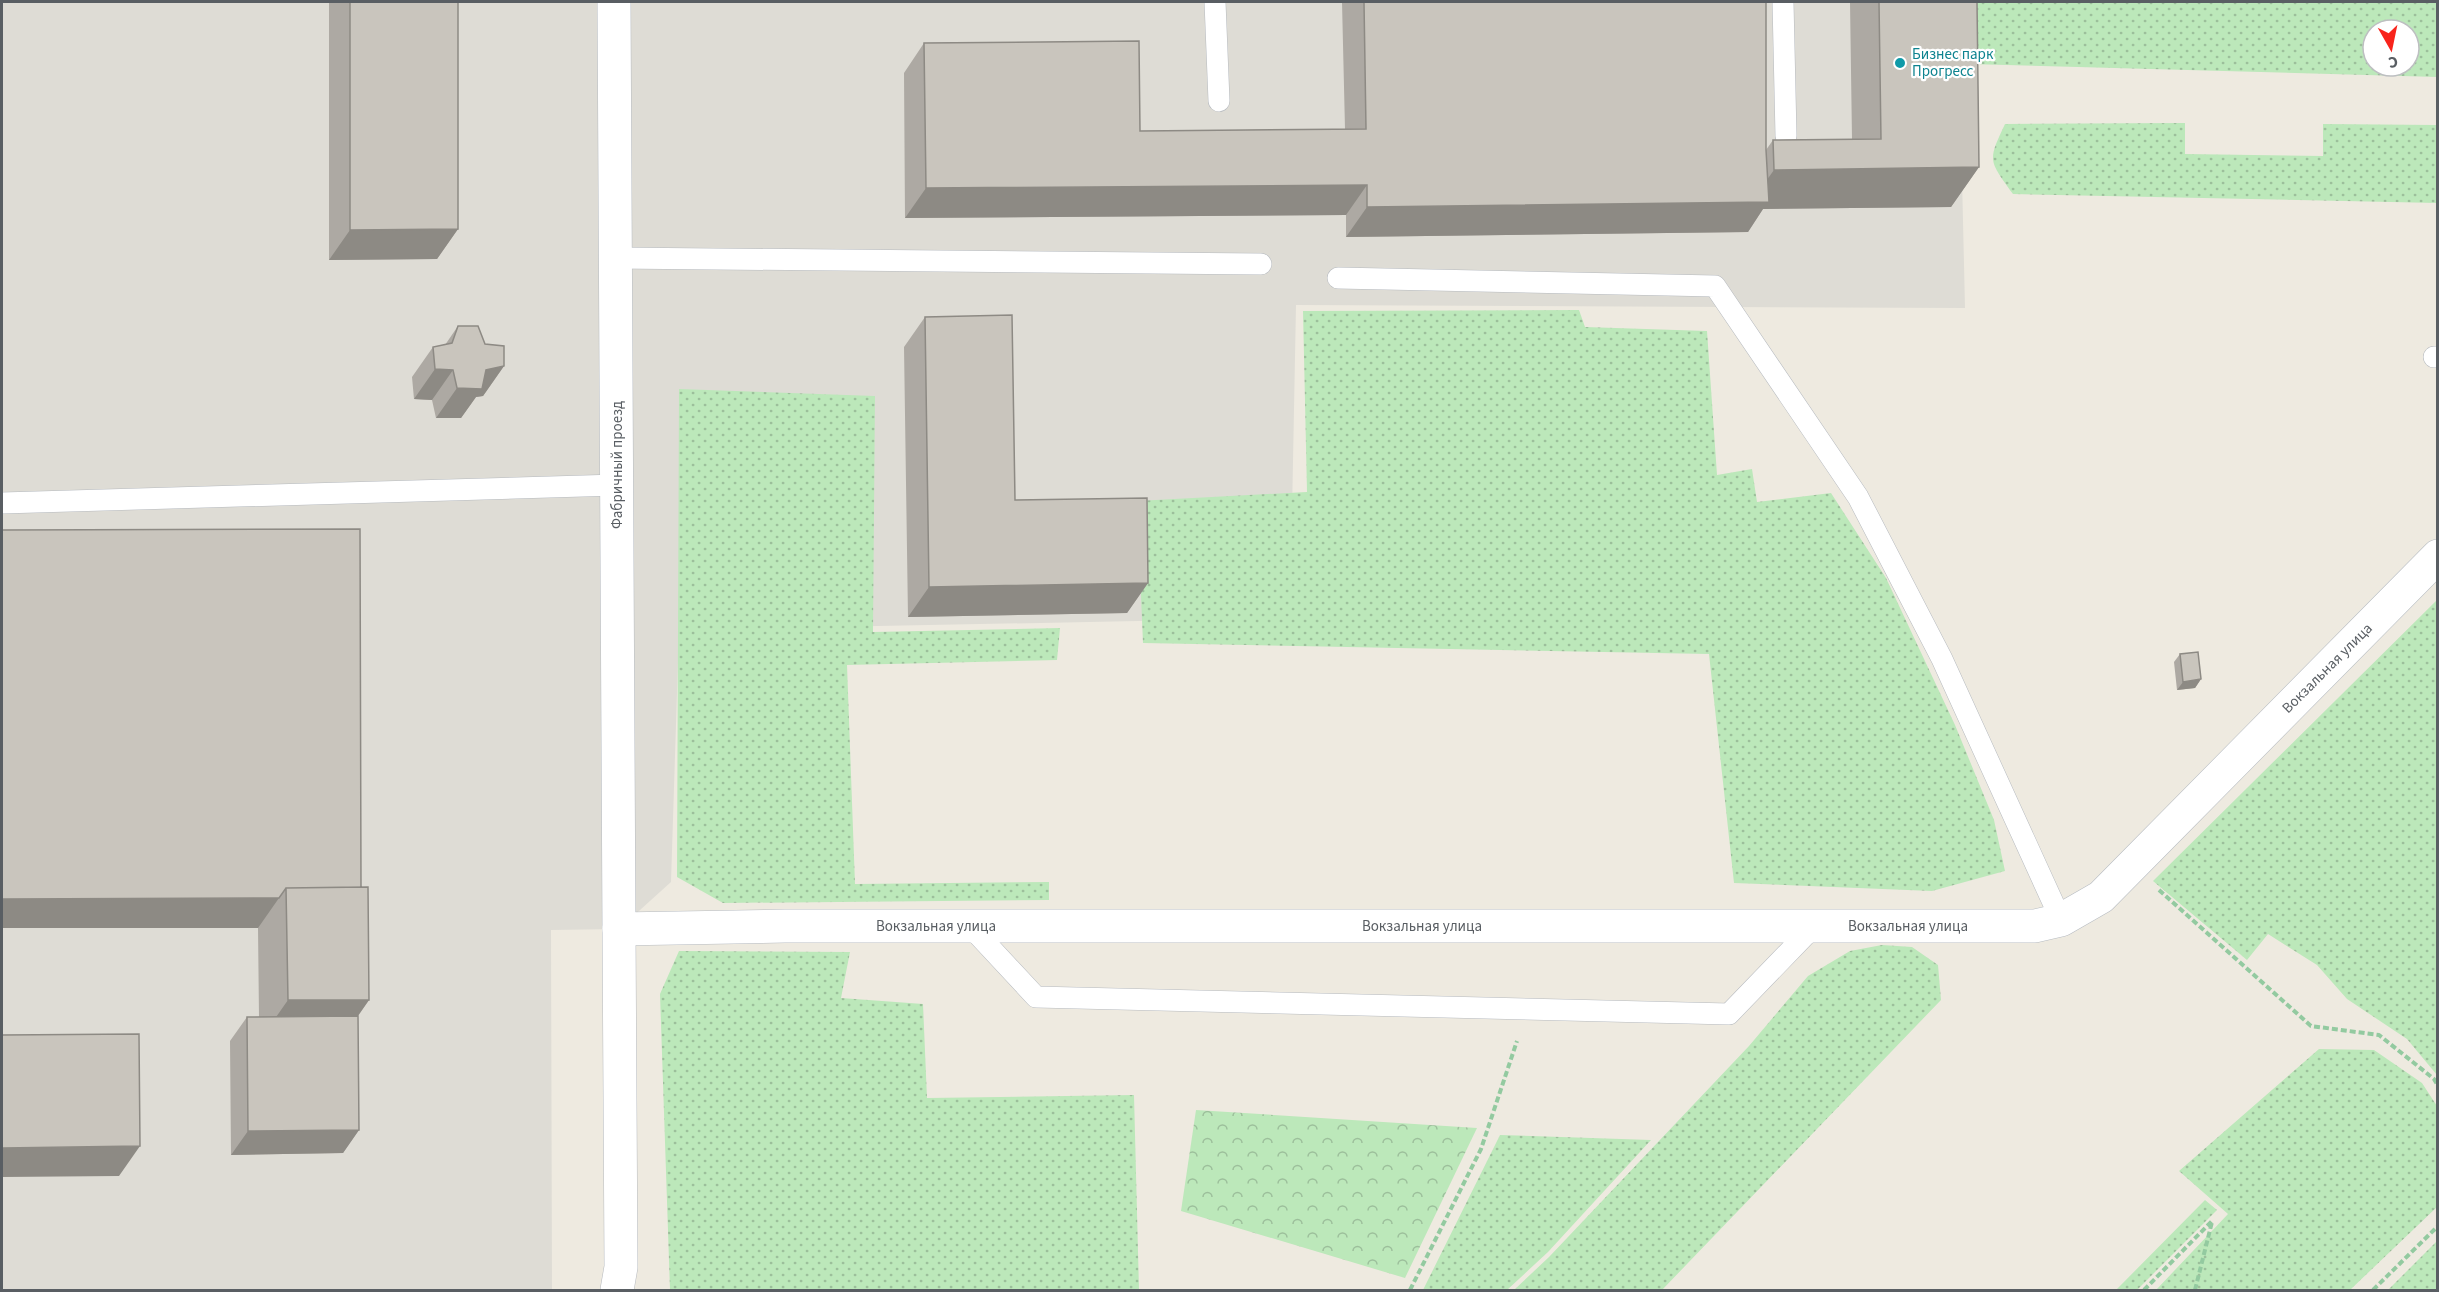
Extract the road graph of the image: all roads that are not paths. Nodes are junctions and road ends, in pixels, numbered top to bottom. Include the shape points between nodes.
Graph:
1 (615, 2) edge
2 (1215, 2) edge
3 (1783, 2) edge
4 (1219, 101) dead end
5 (1786, 136) dead end
6 (616, 258) junction
7 (1261, 264) dead end
8 (1338, 278) dead end
9 (617, 485) junction
10 (2, 503) edge
11 (2438, 556) edge
12 (2061, 920) junction
13 (970, 926) junction
14 (1815, 926) junction
15 (619, 929) junction
16 (617, 1290) edge

1 - 6 street, Фабричный проезд
2 - 4 lane
3 - 5 lane
6 - 7 lane
6 - 9 street, Фабричный проезд
8 - 12 lane via 1715,285 1858,497 1942,659
9 - 10 lane
9 - 15 street, Фабричный проезд
11 - 12 street, Вокзальная улица via 2101,897
12 - 14 street, Вокзальная улица via 2035,926
13 - 14 street, Вокзальная улица
13 - 14 lane via 1036,997 1729,1014
13 - 15 street, Вокзальная улица
15 - 16 street via 621,1267

